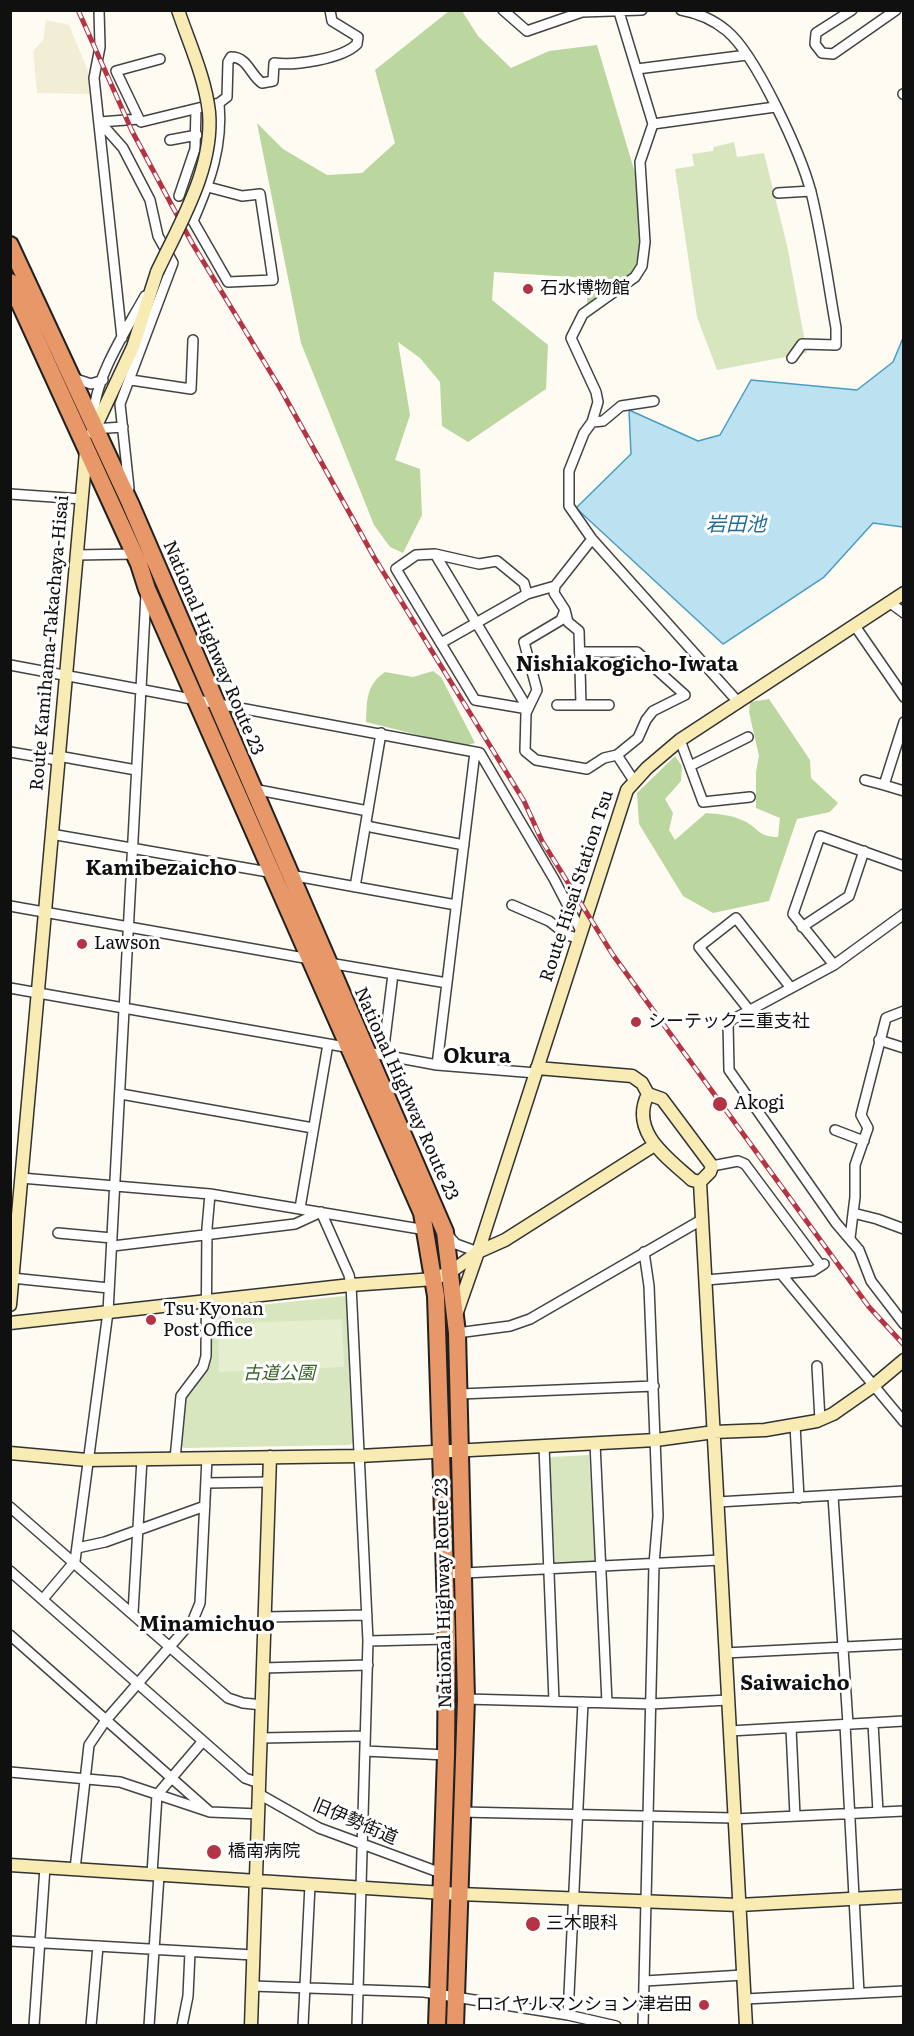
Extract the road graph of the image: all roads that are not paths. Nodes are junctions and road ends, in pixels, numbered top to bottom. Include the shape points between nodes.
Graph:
1 (99, 10) edge
2 (178, 10) edge
3 (330, 10) edge
4 (503, 10) edge
5 (642, 10) edge
6 (681, 10) edge
7 (852, 10) edge
8 (896, 10) edge
9 (619, 12) edge
10 (747, 55) junction
11 (160, 59) dead end
12 (637, 69) junction
13 (219, 103) junction
14 (775, 107) junction
15 (196, 109) junction
16 (139, 119) junction
17 (100, 122) junction
18 (653, 124) junction
19 (197, 135) junction
20 (170, 140) dead end
21 (208, 188) junction
22 (811, 191) junction
23 (778, 193) dead end
24 (179, 196) dead end
25 (10, 244) edge
26 (154, 278) junction
27 (10, 282) edge
28 (122, 338) junction
29 (193, 340) dead end
30 (792, 358) dead end
31 (71, 377) junction
32 (103, 380) junction
33 (131, 380) junction
34 (654, 401) dead end
35 (592, 422) junction
36 (123, 427) junction
37 (76, 429) junction
38 (94, 429) junction
39 (86, 450) junction
40 (10, 494) edge
41 (82, 499) junction
42 (130, 503) junction
43 (592, 539) junction
44 (135, 554) junction
45 (435, 554) junction
46 (76, 555) junction
47 (555, 586) junction
48 (147, 589) junction
49 (903, 593) edge
50 (527, 594) junction
51 (889, 602) junction
52 (564, 610) junction
53 (903, 613) edge
54 (477, 622) junction
55 (855, 626) junction
56 (441, 643) junction
57 (580, 652) junction
58 (10, 665) edge
59 (65, 677) junction
60 (140, 691) junction
61 (903, 698) edge
62 (197, 700) junction
63 (738, 703) junction
64 (216, 704) junction
65 (557, 705) dead end
66 (581, 705) junction
67 (609, 705) dead end
68 (528, 709) junction
69 (903, 722) edge
70 (381, 733) junction
71 (748, 737) dead end
72 (680, 741) junction
73 (10, 752) edge
74 (475, 752) junction
75 (617, 755) junction
76 (57, 758) junction
77 (690, 766) junction
78 (136, 770) junction
79 (865, 780) dead end
80 (634, 781) junction
81 (884, 785) junction
82 (253, 789) junction
83 (903, 791) edge
84 (750, 797) dead end
85 (368, 811) junction
86 (366, 824) junction
87 (51, 834) junction
88 (464, 845) junction
89 (133, 848) junction
90 (864, 851) junction
91 (903, 866) edge
92 (282, 874) junction
93 (355, 887) junction
94 (456, 905) junction
95 (10, 906) edge
96 (512, 906) dead end
97 (44, 912) junction
98 (903, 914) edge
99 (129, 927) junction
100 (802, 927) junction
101 (579, 934) junction
102 (310, 959) junction
103 (329, 963) junction
104 (834, 964) junction
105 (393, 974) junction
106 (447, 982) junction
107 (10, 988) edge
108 (791, 988) junction
109 (37, 993) junction
110 (125, 1009) junction
111 (749, 1010) junction
112 (903, 1011) edge
113 (879, 1040) junction
114 (328, 1044) junction
115 (903, 1048) edge
116 (358, 1050) junction
117 (383, 1055) junction
118 (437, 1065) junction
119 (536, 1070) junction
120 (121, 1094) junction
121 (648, 1094) junction
122 (313, 1128) junction
123 (835, 1130) dead end
124 (864, 1142) junction
125 (653, 1146) junction
126 (712, 1166) junction
127 (21, 1178) junction
128 (700, 1182) junction
129 (116, 1187) junction
130 (210, 1194) junction
131 (300, 1208) junction
132 (321, 1212) junction
133 (853, 1213) junction
134 (14, 1219) edge
135 (703, 1220) junction
136 (903, 1229) edge
137 (427, 1230) junction
138 (446, 1232) junction
139 (58, 1233) dead end
140 (208, 1234) junction
141 (850, 1238) junction
142 (112, 1242) junction
143 (478, 1252) junction
144 (644, 1252) junction
145 (452, 1272) junction
146 (782, 1275) junction
147 (12, 1278) junction
148 (434, 1279) junction
149 (706, 1280) junction
150 (351, 1285) junction
151 (109, 1288) junction
152 (206, 1302) junction
153 (10, 1305) edge
154 (108, 1312) junction
155 (456, 1314) junction
156 (10, 1323) edge
157 (903, 1324) edge
158 (457, 1333) junction
159 (903, 1360) edge
160 (817, 1366) dead end
161 (654, 1386) junction
162 (873, 1386) junction
163 (460, 1394) junction
164 (820, 1420) junction
165 (903, 1422) edge
166 (795, 1425) junction
167 (714, 1432) junction
168 (656, 1440) junction
169 (595, 1443) junction
170 (543, 1446) junction
171 (461, 1450) junction
172 (441, 1451) junction
173 (10, 1453) edge
174 (359, 1456) junction
175 (270, 1457) junction
176 (207, 1458) junction
177 (142, 1459) junction
178 (175, 1459) junction
179 (87, 1460) junction
180 (269, 1482) junction
181 (207, 1483) junction
182 (903, 1491) edge
183 (833, 1496) junction
184 (799, 1498) junction
185 (718, 1502) junction
186 (206, 1506) junction
187 (10, 1507) edge
188 (138, 1530) junction
189 (76, 1548) junction
190 (721, 1560) junction
191 (75, 1562) junction
192 (654, 1564) junction
193 (601, 1566) junction
194 (548, 1569) junction
195 (10, 1571) edge
196 (464, 1573) junction
197 (445, 1574) junction
198 (43, 1599) junction
199 (133, 1613) junction
200 (367, 1615) junction
201 (265, 1617) junction
202 (10, 1635) edge
203 (447, 1639) junction
204 (368, 1641) junction
205 (903, 1644) edge
206 (172, 1646) junction
207 (842, 1647) junction
208 (725, 1653) junction
209 (368, 1665) junction
210 (263, 1668) junction
211 (139, 1685) junction
212 (466, 1699) junction
213 (728, 1700) junction
214 (554, 1701) junction
215 (583, 1702) junction
216 (607, 1703) junction
217 (651, 1704) junction
218 (262, 1705) junction
219 (106, 1720) junction
220 (903, 1721) edge
221 (873, 1723) junction
222 (846, 1724) junction
223 (791, 1728) junction
224 (730, 1731) junction
225 (365, 1737) junction
226 (261, 1738) junction
227 (203, 1741) junction
228 (365, 1751) junction
229 (446, 1755) junction
230 (10, 1772) edge
231 (170, 1778) junction
232 (83, 1779) junction
233 (259, 1789) junction
234 (157, 1795) junction
235 (903, 1811) edge
236 (210, 1812) junction
237 (461, 1812) junction
238 (878, 1812) junction
239 (258, 1814) junction
240 (849, 1814) junction
241 (578, 1815) junction
242 (648, 1816) junction
243 (795, 1816) junction
244 (734, 1818) junction
245 (361, 1844) junction
246 (10, 1865) edge
247 (45, 1867) junction
248 (75, 1869) junction
249 (441, 1873) junction
250 (155, 1875) junction
251 (256, 1881) junction
252 (310, 1885) junction
253 (362, 1888) junction
254 (440, 1893) junction
255 (459, 1894) junction
256 (903, 1896) edge
257 (573, 1899) junction
258 (854, 1899) junction
259 (646, 1901) junction
260 (739, 1905) junction
261 (10, 1941) edge
262 (40, 1943) junction
263 (98, 1946) junction
264 (154, 1949) junction
265 (190, 1952) junction
266 (253, 1955) junction
267 (743, 1975) junction
268 (645, 1981) junction
269 (252, 1986) junction
270 (305, 1988) junction
271 (358, 1990) junction
272 (903, 1991) edge
273 (859, 1993) junction
274 (438, 1994) junction
275 (456, 1998) junction
276 (744, 1999) junction
277 (568, 2015) junction
278 (34, 2025) edge
279 (91, 2025) edge
280 (149, 2025) edge
281 (182, 2025) edge
282 (251, 2025) edge
283 (303, 2025) edge
284 (357, 2025) edge
285 (437, 2025) edge
286 (455, 2025) edge
287 (616, 2025) edge
288 (643, 2025) edge
289 (746, 2025) edge

1 - 17 street via 100,47 94,78
2 - 26 street, Route Kamihama-Takachaya-Hisai, bridge via 206,96 208,137 195,187
3 - 13 street via 332,21 358,37 354,47 295,65 274,63 273,81 262,83 239,57 231,57 227,97
4 - 9 street via 527,31 582,12
5 - 9 street
6 - 10 street via 716,23
7 - 8 street via 816,33 815,44 822,52 833,54
9 - 12 street
10 - 12 street
10 - 14 street
11 - 16 street via 116,71
12 - 18 street
13 - 15 street
13 - 21 street via 219,146
14 - 18 street
14 - 22 street
15 - 16 street via 141,122
15 - 19 street
16 - 17 street
17 - 28 street
17 - 33 street via 123,148 150,200 158,236 173,263
18 - 35 street via 639,162 645,242 640,271 583,314 571,338 596,392 598,402
19 - 20 street
19 - 24 street
21 - 21 street via 193,220 228,282 273,280 260,194 242,196
22 - 23 street
22 - 30 street via 836,345 802,345
25 - 31 highway, National Highway Route 23
26 - 28 street
26 - 38 street, Route Kamihama-Takachaya-Hisai via 133,347
27 - 37 highway, National Highway Route 23
28 - 32 street
29 - 33 street via 191,389
31 - 32 street via 91,384
31 - 38 highway, National Highway Route 23
32 - 38 street via 94,404
33 - 36 street via 120,404
34 - 35 street via 621,406 603,421
35 - 43 street via 569,471 567,497 572,514
36 - 38 street
36 - 42 street
37 - 38 street
37 - 39 highway, National Highway Route 23
38 - 39 street, Route Kamihama-Takachaya-Hisai
38 - 42 highway, National Highway Route 23
39 - 41 street, Route Kamihama-Takachaya-Hisai
39 - 44 highway, National Highway Route 23
40 - 41 street
41 - 46 street, Route Kamihama-Takachaya-Hisai
42 - 64 highway, National Highway Route 23
43 - 47 street
43 - 63 street
44 - 46 street
44 - 48 highway, National Highway Route 23
45 - 50 street via 479,564 497,561 524,584
45 - 54 street
45 - 56 street via 416,555 396,568
46 - 59 street, Route Kamihama-Takachaya-Hisai
47 - 50 street
47 - 52 street
48 - 60 street
48 - 62 highway, National Highway Route 23
49 - 51 street, Route Hisai Station Tsu
50 - 54 street
51 - 53 street
51 - 55 street, Route Hisai Station Tsu
52 - 57 street via 568,622 579,631
52 - 68 street via 561,620 524,642 537,683
54 - 56 street
54 - 68 street
55 - 61 street
55 - 63 street, Route Hisai Station Tsu
56 - 68 street via 475,700
57 - 66 street
57 - 75 street via 637,652 685,695 653,711 638,738
58 - 59 street
59 - 60 street
59 - 76 street, Route Kamihama-Takachaya-Hisai
60 - 62 street
60 - 78 street
62 - 64 street
62 - 92 highway, National Highway Route 23
63 - 72 street, Route Hisai Station Tsu
64 - 70 street
64 - 82 highway, National Highway Route 23
65 - 66 street
66 - 67 street
68 - 75 street via 525,751 536,760 587,769
69 - 81 street
70 - 74 street
70 - 85 street
71 - 77 street
72 - 77 street
72 - 80 street, Route Hisai Station Tsu
73 - 76 street
74 - 88 street
74 - 101 street via 480,753 511,806
75 - 80 street
76 - 78 street
76 - 87 street, Route Kamihama-Takachaya-Hisai
77 - 84 street via 702,802
78 - 89 street
79 - 81 street
80 - 101 street, Route Hisai Station Tsu via 622,800
81 - 83 street
82 - 85 street
82 - 92 highway, National Highway Route 23
85 - 86 street
86 - 88 street
86 - 93 street
87 - 89 street
87 - 97 street, Route Kamihama-Takachaya-Hisai
88 - 94 street
89 - 92 street
89 - 99 street
90 - 91 street
90 - 100 street via 849,896
90 - 100 street via 820,836 793,914
92 - 93 street
92 - 102 highway, National Highway Route 23
92 - 103 highway, National Highway Route 23
93 - 94 street
94 - 106 street
95 - 97 street
96 - 101 street via 549,921 567,935
97 - 99 street
97 - 109 street, Route Kamihama-Takachaya-Hisai
98 - 104 street
99 - 102 street
99 - 110 street
100 - 104 street
101 - 119 street, Route Hisai Station Tsu
102 - 116 highway, National Highway Route 23
103 - 105 street
103 - 116 highway, National Highway Route 23
104 - 108 street
105 - 106 street
105 - 117 street
106 - 118 street
107 - 109 street
108 - 111 street
108 - 111 street via 736,918 699,947
109 - 110 street
109 - 127 street, Route Kamihama-Takachaya-Hisai
110 - 114 street
110 - 120 street
111 - 141 street via 728,1022 729,1070
112 - 113 street via 886,1018
113 - 115 street
113 - 124 street via 861,1115 868,1128
114 - 116 street
114 - 122 street
116 - 117 street
116 - 137 highway, National Highway Route 23
116 - 138 highway, National Highway Route 23
117 - 118 street
118 - 119 street
119 - 121 street via 632,1076
119 - 143 street, Route Hisai Station Tsu
120 - 122 street
120 - 129 street
121 - 125 street via 644,1103 646,1133
121 - 126 street via 662,1099
122 - 131 street
123 - 124 street
124 - 133 street via 855,1165
125 - 128 street via 692,1180
125 - 143 street via 505,1240
126 - 128 street
126 - 146 street via 738,1161 745,1164 823,1265 813,1271
127 - 129 street
127 - 134 street, Route Kamihama-Takachaya-Hisai
128 - 135 street
129 - 130 street
129 - 142 street
130 - 131 street
130 - 140 street
131 - 132 street
132 - 137 street
132 - 140 street via 294,1224
132 - 150 street
133 - 136 street
133 - 141 street
134 - 147 street, Route Kamihama-Takachaya-Hisai
135 - 144 street
135 - 149 street
137 - 148 highway, National Highway Route 23
138 - 143 street via 456,1245
138 - 145 highway, National Highway Route 23
139 - 142 street
140 - 142 street
140 - 152 street
141 - 157 street via 871,1281
142 - 151 street
143 - 145 street
143 - 155 street, Route Hisai Station Tsu
144 - 158 street via 530,1319 510,1326
144 - 161 street
145 - 148 street
145 - 155 highway, National Highway Route 23
146 - 149 street
146 - 162 street
147 - 151 street
147 - 153 street, Route Kamihama-Takachaya-Hisai
148 - 150 street
148 - 172 highway, National Highway Route 23
149 - 167 street
150 - 152 street
150 - 174 street
151 - 154 street
152 - 154 street
152 - 178 street via 207,1356 181,1396
154 - 156 street
154 - 179 street
155 - 158 highway, National Highway Route 23
158 - 163 highway, National Highway Route 23
159 - 162 street
160 - 164 street
161 - 163 street
161 - 168 street
162 - 164 street
162 - 165 street
163 - 171 highway, National Highway Route 23
164 - 166 street
166 - 167 street
166 - 184 street
167 - 168 street
167 - 185 street
168 - 169 street
168 - 192 street via 658,1516
169 - 170 street
169 - 193 street
170 - 171 street
170 - 194 street
171 - 172 street
171 - 196 highway, National Highway Route 23
172 - 174 street
172 - 197 highway, National Highway Route 23
173 - 179 street
174 - 175 street
174 - 200 street
175 - 176 street
175 - 180 street
176 - 178 street
176 - 181 street
177 - 178 street
177 - 179 street
177 - 188 street
179 - 189 street
180 - 181 street
180 - 201 street
181 - 186 street
182 - 183 street
183 - 184 street
183 - 207 street
184 - 185 street
185 - 190 street
186 - 188 street
186 - 206 street via 200,1603 193,1620
187 - 191 street
188 - 189 street
188 - 199 street
189 - 191 street
190 - 192 street
190 - 208 street
191 - 198 street
191 - 199 street
192 - 193 street
192 - 217 street
193 - 194 street
193 - 216 street
194 - 196 street
194 - 214 street
195 - 198 street, 旧伊勢街道
196 - 197 street
196 - 212 highway, National Highway Route 23
197 - 203 highway, National Highway Route 23
198 - 211 street, 旧伊勢街道
199 - 206 street
200 - 201 street
200 - 204 street
201 - 210 street
202 - 219 street
203 - 204 street
203 - 229 highway, National Highway Route 23
204 - 209 street
205 - 207 street
206 - 211 street
206 - 218 street via 228,1698
207 - 208 street
207 - 222 street
208 - 213 street
209 - 210 street
209 - 225 street
210 - 218 street
211 - 219 street
211 - 227 street, 旧伊勢街道
212 - 214 street
212 - 237 highway, National Highway Route 23
213 - 217 street
213 - 224 street
214 - 215 street
215 - 216 street
215 - 241 street
216 - 217 street
217 - 242 street
218 - 226 street
219 - 231 street
219 - 232 street via 89,1744
220 - 221 street
221 - 222 street
221 - 238 street
222 - 223 street
222 - 240 street
223 - 224 street
223 - 243 street
224 - 244 street
225 - 226 street
225 - 228 street
226 - 233 street
227 - 231 street
227 - 233 street, 旧伊勢街道
228 - 229 street
228 - 245 street
229 - 249 highway, National Highway Route 23
230 - 232 street
231 - 234 street
231 - 236 street
232 - 234 street via 120,1782
232 - 248 street
233 - 239 street
233 - 245 street, 旧伊勢街道 via 319,1828
234 - 236 street
234 - 250 street
235 - 238 street
236 - 239 street
237 - 241 street
237 - 255 highway, National Highway Route 23
238 - 240 street
239 - 251 street
240 - 243 street
240 - 258 street
241 - 242 street
241 - 257 street
242 - 244 street
242 - 259 street
243 - 244 street
244 - 260 street
245 - 249 street, 旧伊勢街道
245 - 253 street
246 - 247 street
247 - 248 street
247 - 262 street
248 - 250 street
249 - 254 highway, National Highway Route 23
250 - 251 street
250 - 264 street
251 - 252 street
251 - 266 street
252 - 253 street
252 - 270 street
253 - 254 street
253 - 271 street
254 - 255 street
254 - 274 highway, National Highway Route 23
255 - 257 street
255 - 275 highway, National Highway Route 23
256 - 258 street
257 - 259 street
257 - 277 street
258 - 260 street
258 - 273 street
259 - 260 street
259 - 268 street
260 - 267 street
261 - 262 street
262 - 263 street
262 - 278 street
263 - 264 street
263 - 279 street
264 - 265 street
264 - 280 street
265 - 266 street
265 - 281 street
266 - 269 street
267 - 268 street
267 - 276 street
268 - 288 street
269 - 270 street
269 - 282 street
270 - 271 street
270 - 283 street
271 - 274 street
271 - 284 street
272 - 273 street
273 - 276 street
274 - 275 street
274 - 285 highway, National Highway Route 23
275 - 277 street
275 - 286 highway, National Highway Route 23
276 - 289 street
277 - 287 street

